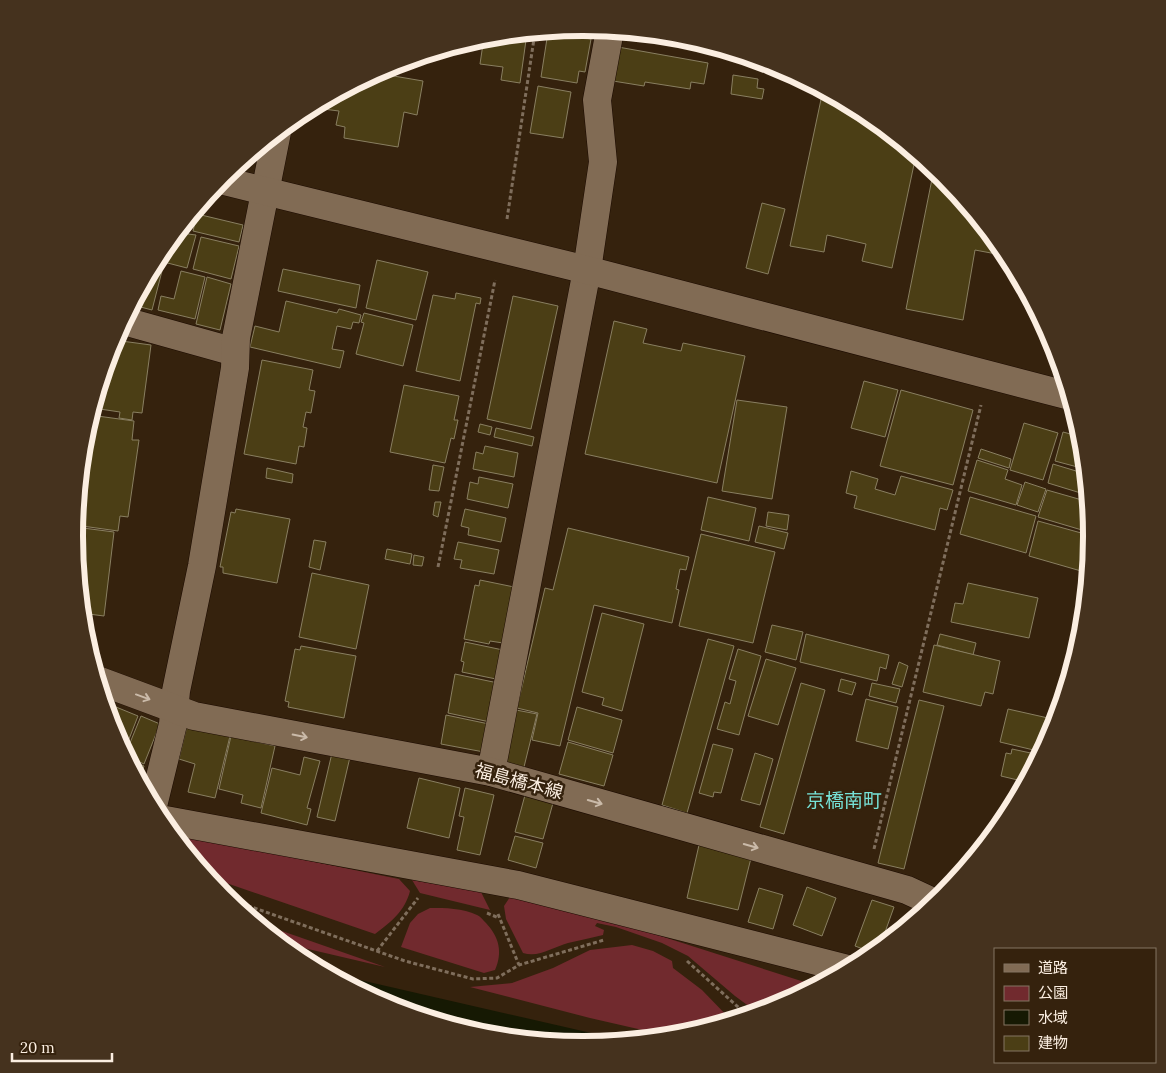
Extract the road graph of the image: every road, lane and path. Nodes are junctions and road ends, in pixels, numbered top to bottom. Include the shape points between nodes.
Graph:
1 (609, 37) edge
2 (534, 39) edge
3 (275, 143) edge
4 (230, 182) edge
5 (265, 191) junction
6 (502, 249) junction
7 (587, 270) junction
8 (495, 279) dead end
9 (131, 323) edge
10 (235, 352) junction
11 (1062, 394) edge
12 (982, 405) dead end
13 (438, 567) dead end
14 (105, 683) edge
15 (174, 708) junction
16 (491, 772) junction
17 (156, 796) edge
18 (172, 821) edge
19 (397, 864) junction
20 (866, 878) junction
21 (495, 881) junction
22 (928, 899) edge
23 (243, 904) edge
24 (607, 939) dead end
25 (378, 951) junction
26 (684, 959) dead end
27 (519, 965) junction
28 (837, 967) edge
29 (742, 1011) edge

1 - 7 street via 597,100 603,162
2 - 6 path
3 - 5 street
4 - 5 street
5 - 6 street
5 - 10 street
6 - 7 street
7 - 11 street
7 - 16 street
8 - 13 path
9 - 10 street
10 - 15 street via 203,557
12 - 20 path
14 -> 15 street, 福島橋本線
15 -> 16 street, 福島橋本線 via 194,716
15 - 17 street
16 -> 20 street, 福島橋本線
18 - 19 street
19 - 21 street
19 - 25 path via 418,898
20 - 22 street, 福島橋本線
21 - 27 path via 499,918
21 - 28 street
23 - 25 path
24 - 27 path
25 - 27 path via 473,979 497,978
26 - 29 path

